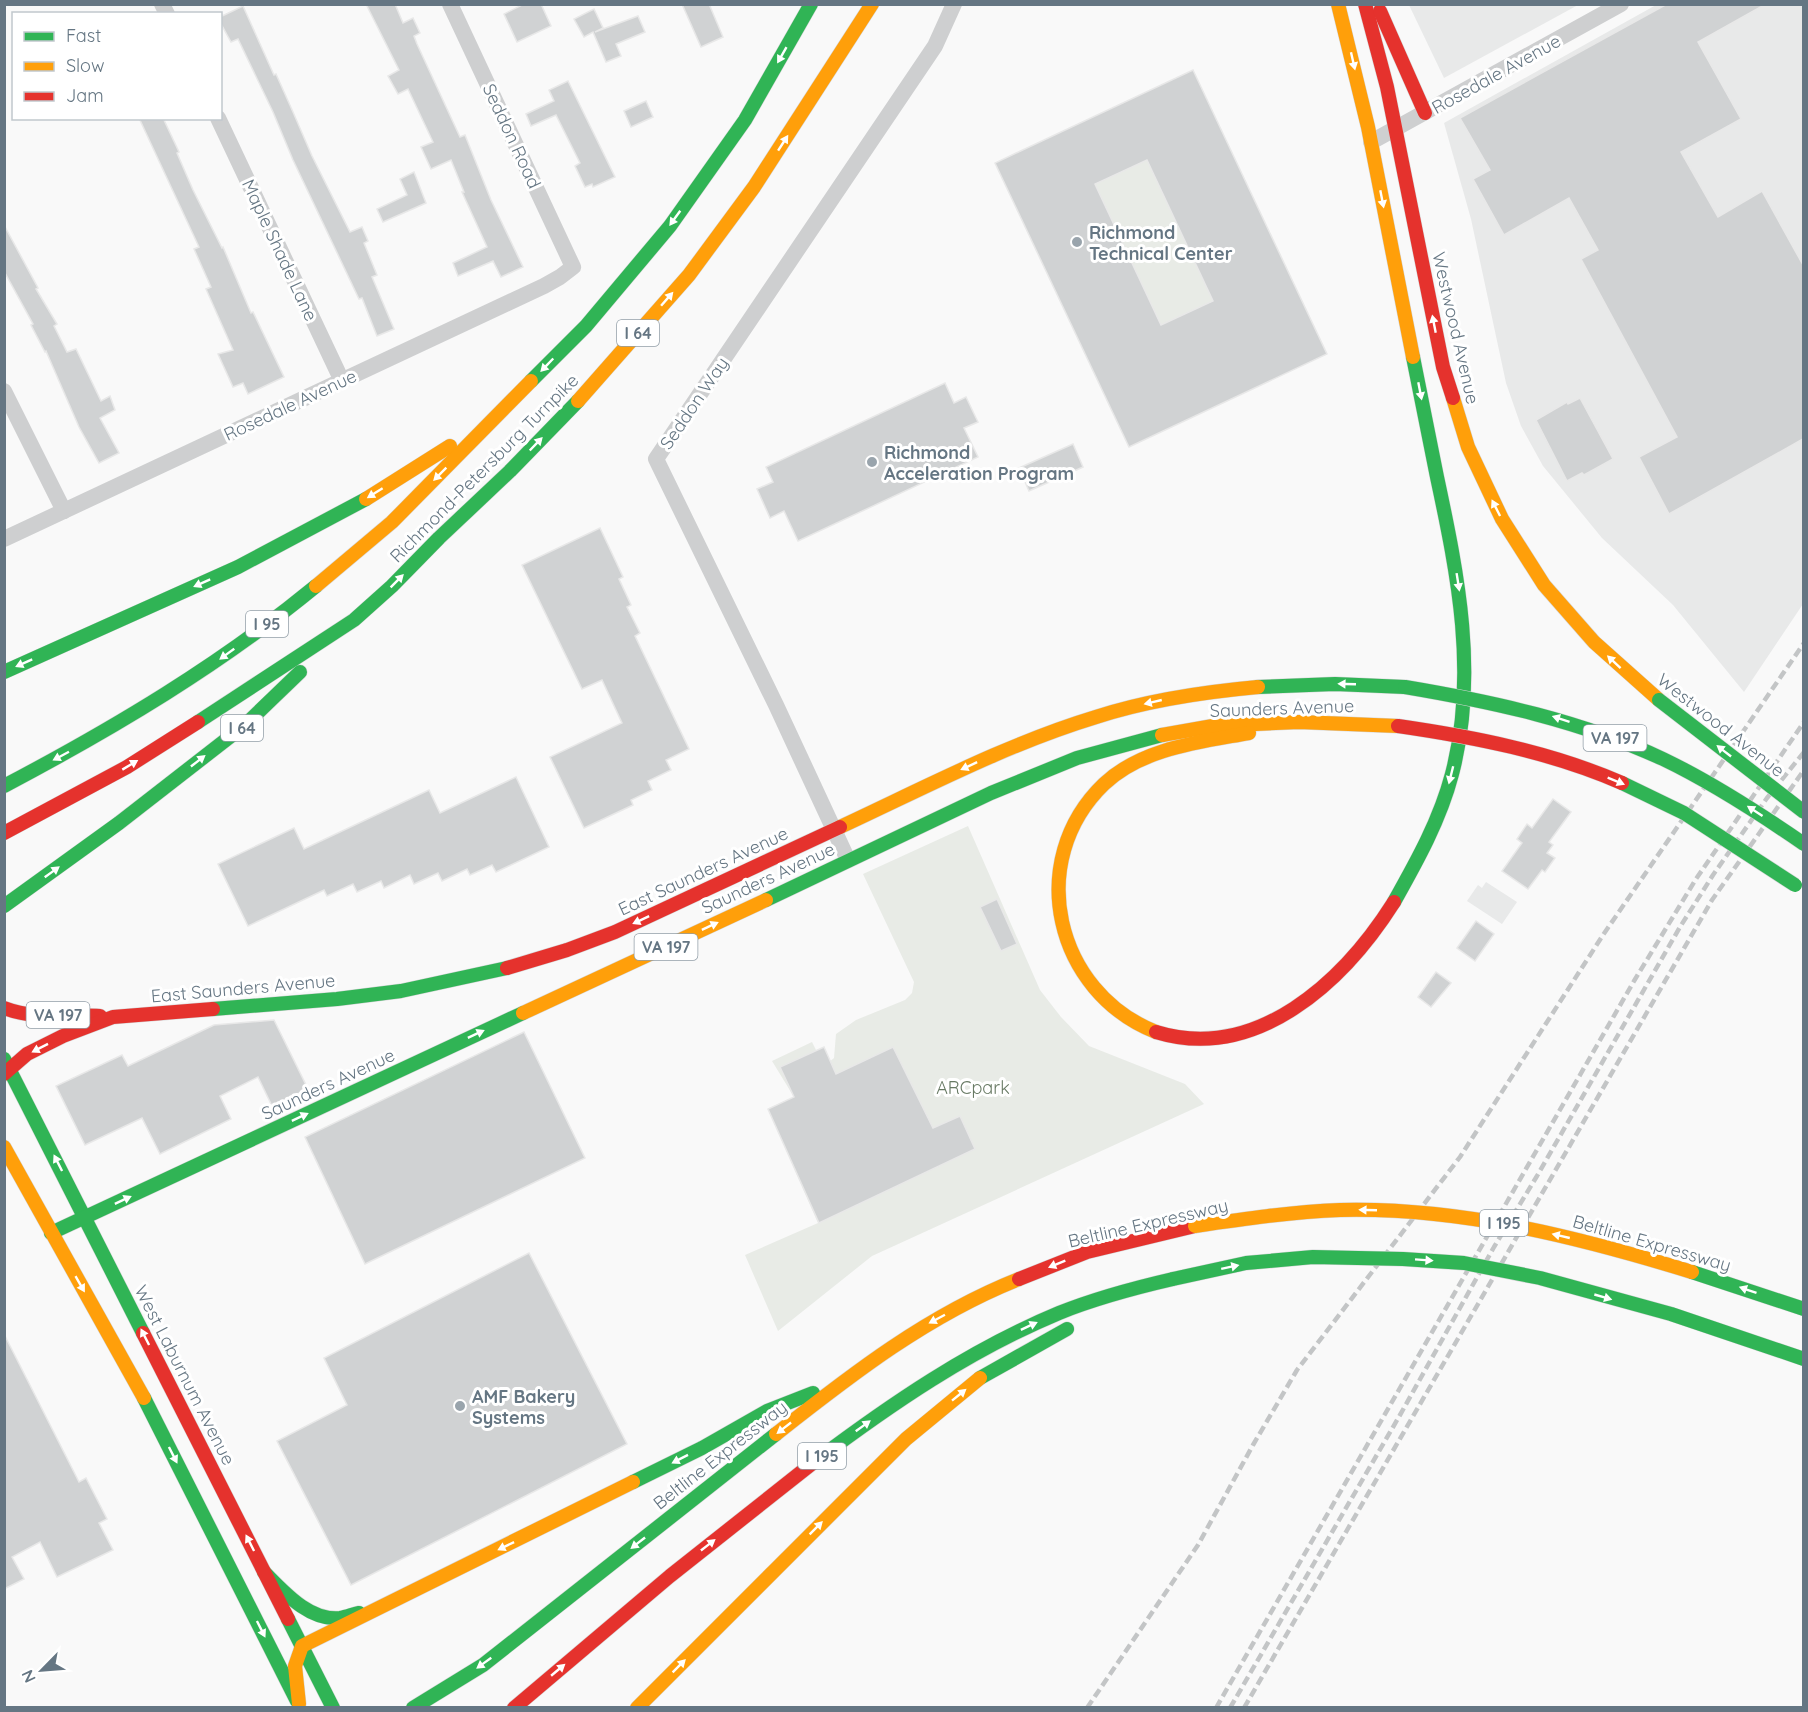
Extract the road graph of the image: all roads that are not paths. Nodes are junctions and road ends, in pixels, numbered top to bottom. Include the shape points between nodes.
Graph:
1 (450, 4) edge
2 (811, 4) edge
3 (872, 4) edge
4 (954, 4) edge
5 (1338, 4) edge
6 (1365, 4) edge
7 (1377, 4) edge
8 (1621, 4) edge
9 (1425, 113) junction
10 (219, 120) edge
11 (1396, 129) junction
12 (1371, 142) junction
13 (573, 267) joint
14 (342, 381) junction
15 (4, 391) edge
16 (496, 418) junction
17 (64, 511) junction
18 (4, 539) edge
19 (354, 620) junction
20 (4, 672) edge
21 (1299, 722) junction
22 (4, 786) edge
23 (1803, 813) edge
24 (834, 830) junction
25 (4, 833) edge
26 (1803, 844) edge
27 (848, 860) junction
28 (1799, 888) edge
29 (4, 906) edge
30 (4, 1008) edge
31 (113, 1017) junction
32 (6, 1067) edge
33 (4, 1147) edge
34 (85, 1217) junction
35 (51, 1233) junction
36 (1173, 1278) junction
37 (1803, 1309) edge
38 (1098, 1314) dead end
39 (1077, 1324) dead end
40 (1803, 1359) edge
41 (846, 1379) junction
42 (264, 1572) junction
43 (380, 1608) junction
44 (302, 1646) junction
45 (300, 1706) edge
46 (333, 1707) edge
47 (413, 1707) edge
48 (514, 1707) edge
49 (637, 1707) edge

1 - 13 street, Seddon Road
2 -> 16 main road, Richmond-Petersburg Turnpike / I 64 via 745,120 670,226 586,326
19 -> 3 main road, Richmond-Petersburg Turnpike / I 64 via 580,399 688,275 754,187
4 - 24 street, Seddon Way via 935,46 656,459
5 -> 12 main road
6 - 11 main road, Westwood Avenue
7 - 9 main road
8 - 9 street, Rosedale Avenue
9 - 11 street, Rosedale Avenue
10 - 14 street, Maple Shade Lane
11 - 12 street, Rosedale Avenue
23 -> 11 main road, Westwood Avenue, bridge via 1659,700 1594,642 1544,585 1512,536 1468,447 1443,367
12 -> 21 main road via 1464,620 1463,714 1445,798 1410,874 1384,917 1346,963 1292,1012 1254,1031 1209,1040 1170,1037 1131,1022 1091,986 1064,934 1058,877 1062,854 1078,816 1103,782 1143,758
13 - 14 street, Rosedale Avenue via 543,286
14 - 17 street, Rosedale Avenue
15 - 17 street
16 -> 20 main road, I 64 via 366,499 238,567
16 -> 22 main road, Richmond-Petersburg Turnpike / I 95 via 392,522 289,608 206,669 82,745
17 - 18 street, Rosedale Avenue
25 -> 19 main road, Richmond-Petersburg Turnpike / I 95 via 127,767
29 -> 19 main road, I 64 via 245,725
21 - 27 main road, Saunders Avenue / VA 197 via 1203,728 1114,746 991,793
21 -> 28 main road, Saunders Avenue / VA 197, bridge via 1443,731 1545,755 1651,796 1735,843
26 -> 24 main road, East Saunders Avenue / VA 197, bridge via 1723,790 1639,748 1578,725 1455,694 1343,684 1260,686 1130,707 1026,741
24 - 27 street, Seddon Way
24 -> 31 main road, East Saunders Avenue / VA 197 via 615,932 490,973 369,996
34 -> 27 main road, Saunders Avenue / VA 197
30 - 31 main road, VA 197 via 32,1016
31 -> 32 main road, East Saunders Avenue via 78,1030
34 -> 32 main road, West Laburnum Avenue
33 - 35 main road
34 - 35 main road, Saunders Avenue / VA 197
42 -> 34 main road, West Laburnum Avenue
35 -> 45 main road via 133,1377
36 - 38 main road
36 -> 40 main road, I 195, bridge via 1246,1263 1313,1257 1464,1263 1540,1278 1671,1314
48 -> 36 main road, I 195 via 693,1556 908,1392 986,1346 1073,1306
37 -> 41 main road, Beltline Expressway / I 195, bridge via 1674,1265 1504,1223 1362,1210 1262,1216 1194,1226 1087,1252 989,1292 918,1329
49 -> 39 main road via 906,1438 977,1380
41 -> 43 main road via 767,1411 702,1448
41 -> 47 main road, Beltline Expressway / I 195 via 483,1665
42 - 43 main road via 300,1606 317,1614 340,1618
42 - 44 main road, West Laburnum Avenue
43 - 44 main road
44 - 45 main road via 295,1666
44 - 46 main road, West Laburnum Avenue

